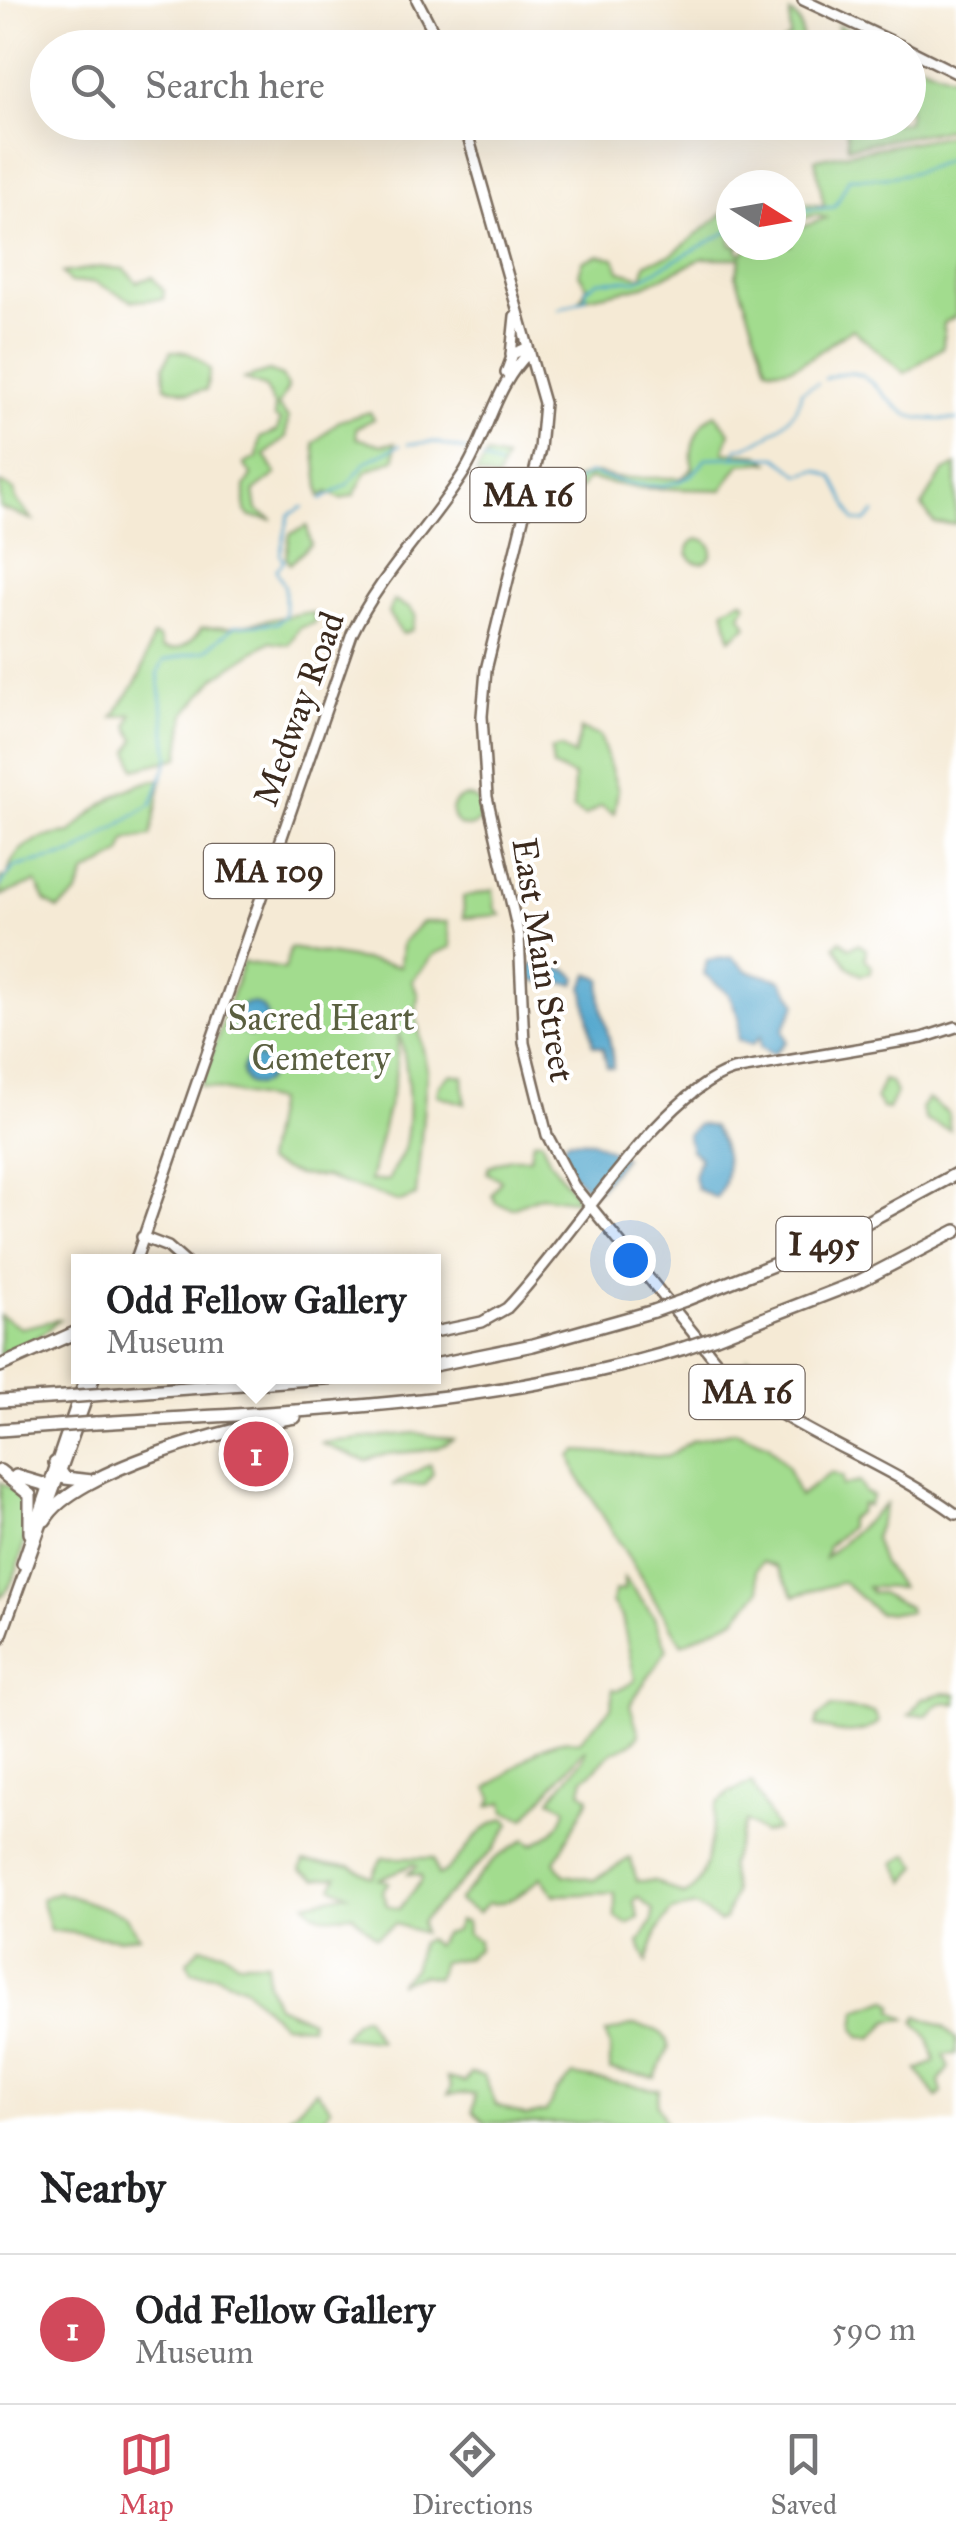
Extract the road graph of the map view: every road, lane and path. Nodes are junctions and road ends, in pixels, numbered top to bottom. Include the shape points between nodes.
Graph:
1 (417, 0) edge
2 (803, 0) edge
3 (433, 30) edge
4 (868, 30) edge
5 (926, 58) edge
6 (956, 74) edge
7 (469, 140) edge
8 (514, 303) junction
9 (529, 350) junction
10 (509, 362) junction
11 (499, 397) junction
12 (956, 1026) edge
13 (956, 1174) edge
14 (591, 1208) junction
15 (956, 1231) edge
16 (142, 1236) junction
17 (135, 1254) edge
18 (176, 1254) edge
19 (441, 1331) edge
20 (71, 1337) edge
21 (441, 1364) edge
22 (0, 1366) edge
23 (84, 1384) edge
24 (93, 1384) edge
25 (242, 1384) edge
26 (0, 1401) edge
27 (375, 1405) junction
28 (0, 1430) edge
29 (58, 1469) junction
30 (0, 1471) edge
31 (106, 1478) junction
32 (47, 1486) junction
33 (956, 1514) edge
34 (45, 1520) junction
35 (30, 1533) junction
36 (12, 1606) junction
37 (0, 1640) edge

1 - 3 main road
2 - 4 main road
5 - 6 main road
7 - 8 main road, East Main Street / MA 16
8 - 9 main road, East Main Street / MA 16
8 - 10 main road, Medway Road
9 - 10 main road via 514,353
9 - 11 main road, Medway Road / MA 109
9 - 14 main road, East Main Street / MA 16 via 542,388 544,424 486,670 482,762 519,936 520,1020 538,1103 561,1166
10 - 11 main road, Medway Road / MA 109
11 - 16 main road, Medway Road / MA 109 via 460,479 352,634
12 - 14 main road via 713,1077 677,1105
13 - 21 highway, I 495, bridge via 828,1242 686,1300
14 - 19 main road via 504,1310
14 - 33 main road, East Main Street / MA 16 via 735,1382
15 - 27 highway, I 495, bridge via 858,1282 684,1348 513,1389
16 - 17 main road, Medway Road / MA 109
16 - 18 main road
20 - 22 highway
23 - 29 main road
24 - 29 main road
25 - 26 highway, bridge
27 - 28 highway, I 495, bridge
27 - 31 highway via 217,1432
29 - 31 highway via 78,1482
29 - 32 highway
29 - 34 main road
30 - 32 highway
30 - 35 highway via 29,1492
31 - 34 highway via 62,1498
32 - 35 main road
34 - 36 main road
35 - 36 main road
36 - 37 main road

